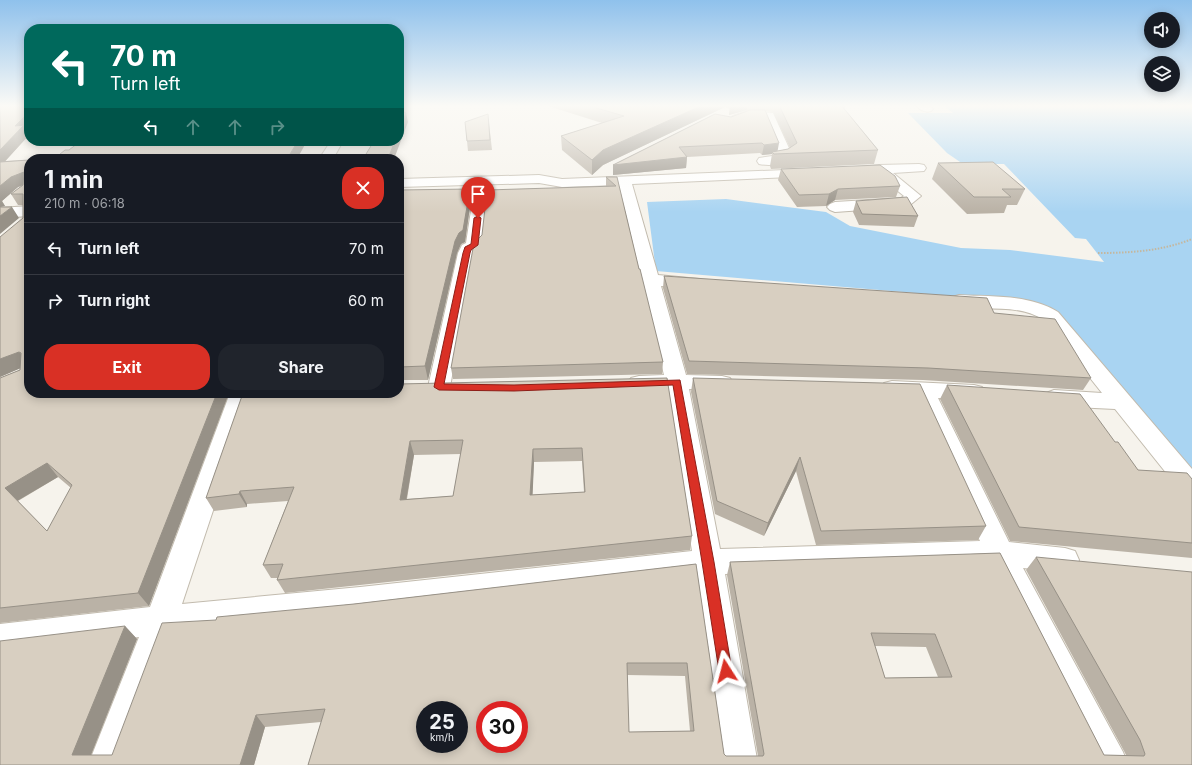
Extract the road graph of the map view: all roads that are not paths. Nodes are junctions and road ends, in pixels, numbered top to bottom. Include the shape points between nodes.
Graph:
1 (781, 141) edge
2 (754, 161) dead end
3 (919, 168) dead end
4 (879, 170) junction
5 (839, 171) edge
6 (823, 172) edge
7 (616, 175) junction
8 (404, 183) edge
9 (539, 184) junction
10 (481, 191) junction
11 (404, 194) edge
12 (835, 207) dead end
13 (0, 213) edge
14 (24, 218) edge
15 (650, 280) junction
16 (714, 284) edge
17 (944, 300) edge
18 (677, 382) junction
19 (617, 384) edge
20 (740, 384) edge
21 (462, 388) edge
22 (875, 388) edge
23 (923, 389) junction
24 (994, 394) edge
25 (1034, 396) edge
26 (245, 398) edge
27 (1121, 402) junction
28 (1192, 487) edge
29 (1000, 553) junction
30 (708, 562) junction
31 (1092, 562) edge
32 (161, 620) junction
33 (0, 639) edge
34 (106, 765) edge
35 (740, 765) edge
36 (1110, 765) edge

1 - 2 street via 786,157
3 - 4 street
4 - 5 street
4 - 12 street via 914,196 905,202
6 - 7 street
7 - 9 street via 595,182
7 - 15 street
8 - 9 street
9 - 10 street
10 - 11 street
10 - 21 street via 474,245 466,253 431,388
13 - 14 street
15 - 16 street
15 - 18 street
17 - 27 street via 1031,306 1045,311
18 - 19 street
18 - 20 street
18 - 30 street
22 - 23 street
23 - 24 street
23 - 29 street
25 - 27 street
26 - 32 street
27 - 28 street
29 - 30 street
29 - 31 street
29 - 36 street
30 - 32 street via 360,601
30 - 35 street
32 - 33 street
32 - 34 street

